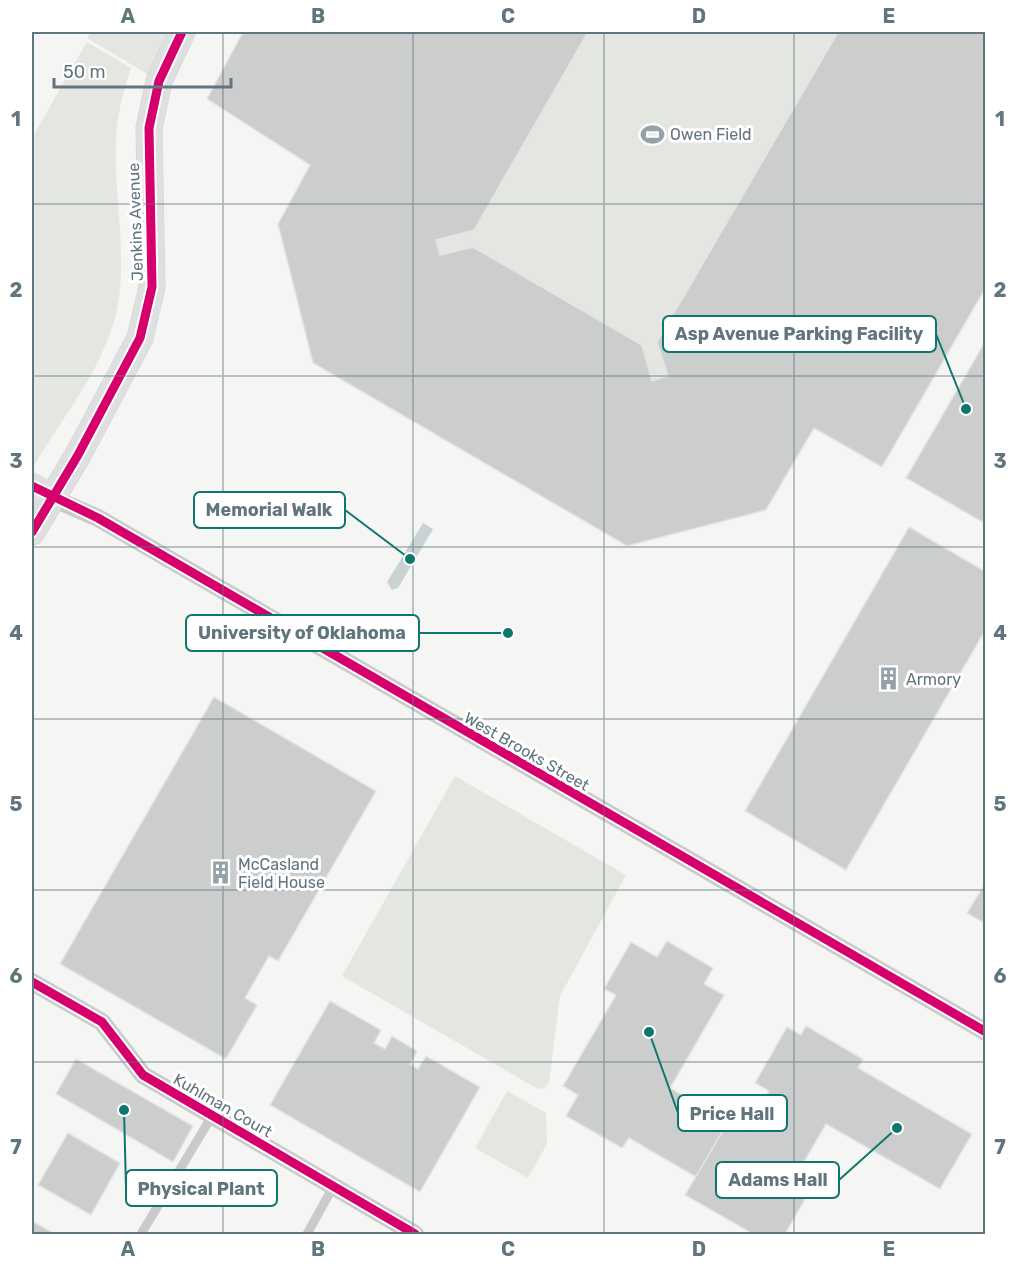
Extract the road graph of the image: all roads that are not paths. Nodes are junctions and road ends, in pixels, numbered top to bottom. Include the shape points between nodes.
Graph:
1 (182, 32) edge
2 (42, 492) edge
3 (32, 532) edge
4 (32, 982) edge
5 (986, 1032) edge
6 (212, 1116) junction
7 (333, 1187) junction
8 (141, 1234) edge
9 (307, 1234) edge
10 (415, 1234) edge

1 - 2 street, Jenkins Avenue via 159,81 148,128 153,267 141,338 123,374
2 - 3 street, Jenkins Avenue
2 - 5 street, West Brooks Street via 98,518
4 - 6 street, Kuhlman Court via 102,1022 143,1075
6 - 7 street, Kuhlman Court
6 - 8 lane
7 - 9 lane
7 - 10 street, Kuhlman Court

